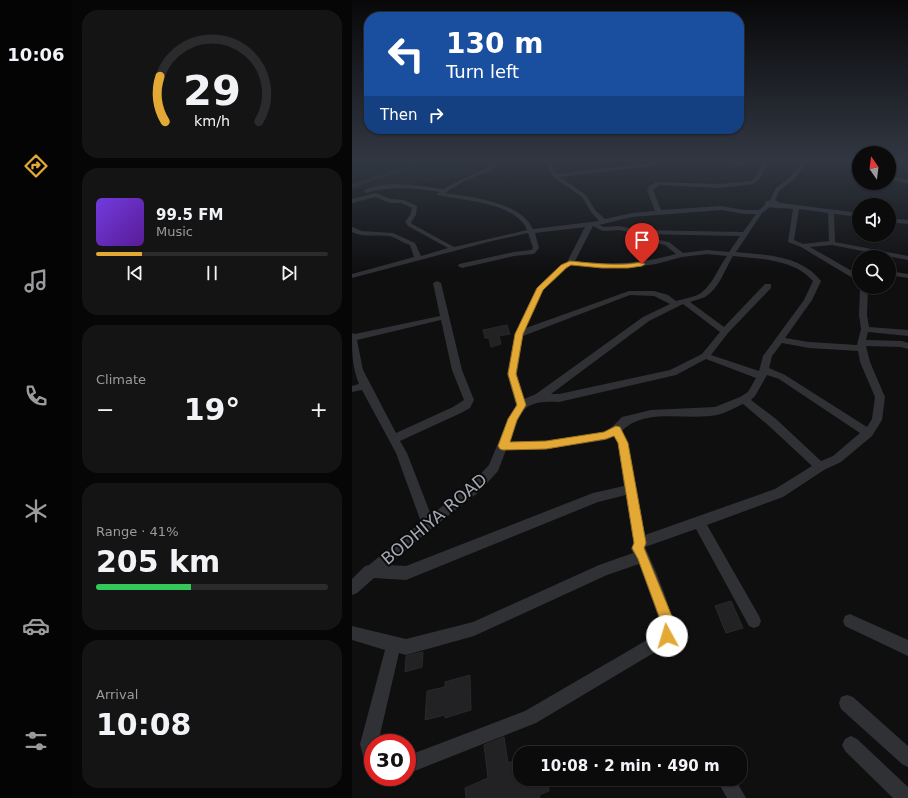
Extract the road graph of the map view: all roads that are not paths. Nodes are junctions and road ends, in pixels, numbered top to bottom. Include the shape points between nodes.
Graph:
1 (365, 197) edge
2 (382, 197) edge
3 (456, 197) edge
4 (585, 197) edge
5 (653, 197) edge
6 (773, 197) edge
7 (352, 201) edge
8 (770, 203) junction
9 (796, 207) junction
10 (659, 212) junction
11 (760, 212) junction
12 (831, 212) junction
13 (852, 215) edge
14 (896, 221) edge
15 (604, 222) junction
16 (908, 222) edge
17 (592, 225) junction
18 (352, 229) edge
19 (530, 231) junction
20 (745, 234) junction
21 (636, 237) dead end
22 (832, 243) junction
23 (803, 246) junction
24 (452, 248) junction
25 (732, 254) junction
26 (681, 255) junction
27 (418, 258) junction
28 (908, 258) edge
29 (570, 263) junction
30 (462, 266) dead end
31 (852, 274) edge
32 (896, 274) edge
33 (352, 276) edge
34 (908, 276) edge
35 (438, 283) dead end
36 (768, 286) dead end
37 (864, 294) edge
38 (684, 301) junction
39 (675, 304) junction
40 (445, 317) junction
41 (865, 329) junction
42 (724, 331) junction
43 (908, 333) edge
44 (519, 334) junction
45 (352, 337) edge
46 (780, 340) junction
47 (862, 346) junction
48 (908, 346) edge
49 (705, 356) junction
50 (355, 370) edge
51 (763, 373) junction
52 (365, 386) junction
53 (352, 389) edge
54 (540, 397) junction
55 (744, 400) junction
56 (521, 405) junction
57 (616, 430) junction
58 (868, 432) junction
59 (394, 439) junction
60 (503, 446) junction
61 (820, 467) junction
62 (631, 490) junction
63 (699, 523) junction
64 (428, 524) junction
65 (641, 549) junction
66 (370, 572) junction
67 (352, 588) edge
68 (754, 621) dead end
69 (850, 621) dead end
70 (352, 633) edge
71 (394, 645) junction
72 (908, 648) edge
73 (847, 703) dead end
74 (372, 734) edge
75 (851, 744) dead end
76 (908, 758) edge
77 (416, 761) edge
78 (730, 786) edge
79 (737, 798) edge
80 (906, 798) edge

1 - 7 street
2 - 24 street via 412,204 415,207 408,222 410,225
3 - 19 street via 490,204 512,212 525,221
4 - 15 street
5 - 10 street
6 - 8 street
8 - 9 street via 775,206
8 - 11 street
9 - 12 street
9 - 23 street via 790,241
10 - 11 street via 721,208
10 - 15 street
11 - 20 street
12 - 13 street
12 - 22 street
14 - 16 street
15 - 17 street
17 - 19 street
17 - 20 street via 603,229 619,228 638,232
17 - 29 street
18 - 27 street via 374,235 395,235 413,244
19 - 24 street
19 - 30 street via 536,248 533,252
20 - 25 street
21 - 26 street via 667,244
22 - 23 street
22 - 28 street
23 - 31 street
24 - 27 street
25 - 26 street via 707,252
25 - 38 street via 717,280 702,295
25 - 46 street via 781,259 811,274 818,281
26 - 29 street via 628,266
27 - 33 street
29 - 44 street via 540,289
32 - 34 street
35 - 40 street
36 - 42 street
37 - 41 street
38 - 39 street
38 - 42 street
39 - 44 street via 659,294 629,293
39 - 54 street via 646,319
40 - 45 street
40 - 59 street via 457,370 469,400 457,410
41 - 43 street
41 - 47 street
42 - 49 street
44 - 56 street via 512,374
45 - 50 street
46 - 47 street via 809,345
46 - 51 street via 768,356
47 - 48 street
47 - 58 street via 865,362 880,397 877,420
49 - 51 street
49 - 54 street via 673,372 559,398
50 - 52 street
51 - 55 street via 752,394
51 - 58 street via 782,377
52 - 53 street
52 - 59 street
54 - 56 street
55 - 57 street via 716,412 651,414 626,420
55 - 61 street via 772,422
56 - 60 street, BODHIYA ROAD via 512,419
57 - 60 street via 606,436 546,445
57 - 62 street via 623,443
58 - 61 street via 837,459
59 - 64 street
60 - 64 street, BODHIYA ROAD via 494,468 475,488
61 - 63 street via 779,493
62 - 65 street
62 - 66 street via 597,497 406,573
63 - 65 street
63 - 68 street
64 - 66 street, BODHIYA ROAD
65 - 71 street via 604,570 474,629 406,647
65 - 77 street via 666,619 667,636 530,717
66 - 67 street, BODHIYA ROAD
69 - 72 street
70 - 71 street
71 - 74 street
73 - 76 street
75 - 80 street
78 - 79 street

